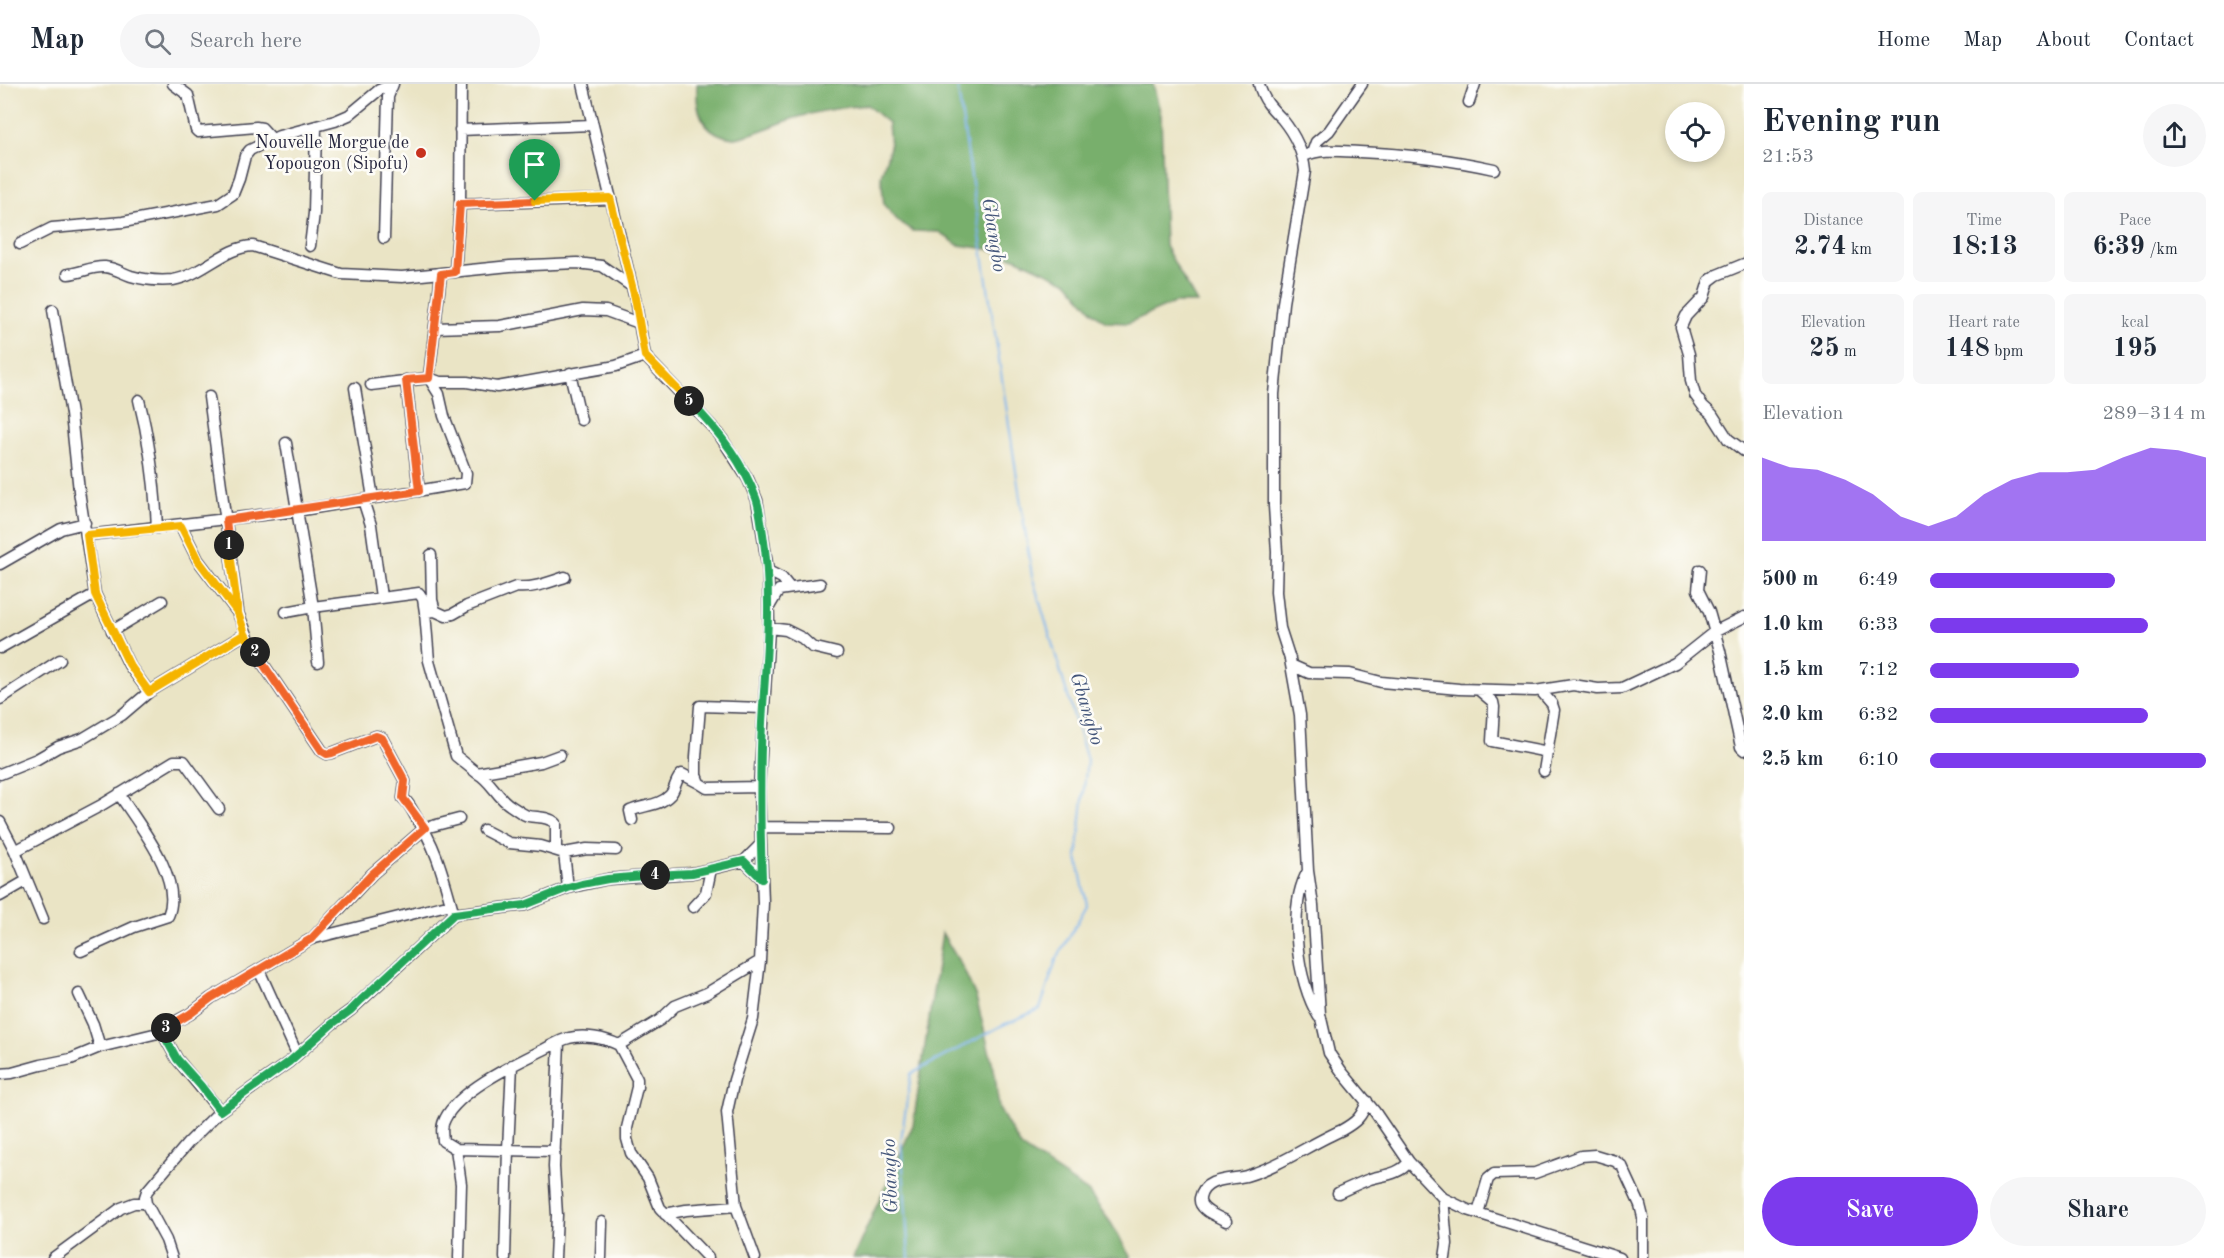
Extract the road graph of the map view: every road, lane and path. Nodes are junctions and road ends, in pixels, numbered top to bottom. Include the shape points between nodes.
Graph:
1 (173, 84) edge
2 (393, 84) edge
3 (460, 84) edge
4 (583, 84) edge
5 (1259, 84) edge
6 (1362, 84) edge
7 (1475, 84) edge
8 (1469, 102) dead end
9 (592, 124) junction
10 (316, 127) junction
11 (459, 130) junction
12 (272, 139) junction
13 (1308, 154) junction
14 (1494, 169) dead end
15 (610, 198) junction
16 (460, 204) junction
17 (384, 238) dead end
18 (20, 244) dead end
19 (310, 246) dead end
20 (1744, 264) edge
21 (455, 272) junction
22 (68, 274) dead end
23 (441, 274) junction
24 (631, 286) junction
25 (53, 310) dead end
26 (639, 323) junction
27 (435, 328) junction
28 (645, 356) junction
29 (570, 373) junction
30 (429, 378) junction
31 (406, 380) junction
32 (371, 385) dead end
33 (355, 388) dead end
34 (209, 397) dead end
35 (139, 400) dead end
36 (580, 420) dead end
37 (286, 443) dead end
38 (1744, 451) edge
39 (419, 491) junction
40 (368, 499) junction
41 (296, 511) junction
42 (226, 520) junction
43 (85, 523) junction
44 (181, 526) junction
45 (157, 528) junction
46 (87, 535) junction
47 (431, 555) dead end
48 (0, 564) edge
49 (1700, 570) dead end
50 (768, 571) junction
51 (565, 577) dead end
52 (819, 584) dead end
53 (790, 588) junction
54 (95, 594) junction
55 (381, 597) junction
56 (162, 601) dead end
57 (313, 607) junction
58 (769, 607) junction
59 (286, 612) dead end
60 (430, 612) junction
61 (238, 613) junction
62 (1744, 617) edge
63 (769, 628) junction
64 (112, 631) junction
65 (1714, 632) junction
66 (245, 634) junction
67 (0, 648) edge
68 (837, 653) dead end
69 (60, 660) dead end
70 (318, 662) dead end
71 (1295, 667) junction
72 (1480, 691) junction
73 (1541, 691) junction
74 (149, 692) junction
75 (0, 699) edge
76 (763, 708) junction
77 (1744, 750) edge
78 (1548, 752) junction
79 (560, 755) dead end
80 (1544, 771) dead end
81 (477, 773) junction
82 (0, 774) edge
83 (699, 783) junction
84 (759, 788) junction
85 (119, 794) junction
86 (219, 809) dead end
87 (459, 819) dead end
88 (632, 820) dead end
89 (0, 822) edge
90 (761, 827) junction
91 (425, 828) junction
92 (891, 828) dead end
93 (484, 830) dead end
94 (761, 844) junction
95 (616, 850) dead end
96 (15, 851) junction
97 (560, 852) junction
98 (744, 861) junction
99 (711, 869) junction
100 (1308, 871) junction
101 (762, 879) junction
102 (26, 880) junction
103 (568, 888) junction
104 (0, 896) edge
105 (693, 907) dead end
106 (452, 909) junction
107 (43, 919) dead end
108 (311, 939) junction
109 (81, 951) dead end
110 (760, 961) junction
111 (259, 970) junction
112 (79, 994) dead end
113 (1321, 1021) junction
114 (162, 1032) junction
115 (560, 1042) junction
116 (619, 1045) junction
117 (100, 1047) junction
118 (297, 1054) junction
119 (513, 1065) junction
120 (0, 1074) edge
121 (1367, 1101) junction
122 (220, 1111) junction
123 (456, 1149) junction
124 (508, 1149) junction
125 (555, 1151) junction
126 (1409, 1162) junction
127 (1338, 1193) dead end
128 (1443, 1198) junction
129 (146, 1203) junction
130 (736, 1206) junction
131 (1478, 1213) junction
132 (665, 1215) junction
133 (602, 1221) dead end
134 (1226, 1221) dead end
135 (53, 1258) edge
136 (172, 1258) edge
137 (459, 1258) edge
138 (505, 1258) edge
139 (555, 1258) edge
140 (601, 1258) edge
141 (708, 1258) edge
142 (754, 1258) edge
143 (1445, 1258) edge
144 (1620, 1258) edge
145 (1643, 1258) edge

1 - 12 street via 188,95 198,132 256,127
2 - 10 street via 379,90 350,115
2 - 17 street via 388,96
3 - 11 street
4 - 9 street
5 - 13 street via 1269,107
6 - 13 street
7 - 8 street
9 - 11 street
9 - 15 street
10 - 12 street
10 - 19 street
11 - 16 street
12 - 18 street via 245,156 233,194 218,204 123,222 52,228
13 - 14 street via 1421,156
13 - 71 street via 1283,303 1274,413 1276,600 1280,628
15 - 16 street
15 - 24 street
16 - 21 street
20 - 38 street via 1709,281 1704,297 1681,327 1695,395 1728,439
21 - 23 street
21 - 24 street via 578,263 602,266
22 - 23 street via 102,267 152,280 171,280 190,276 241,246 253,246 341,274
23 - 27 street
24 - 26 street
25 - 43 street
26 - 27 street via 606,311 583,310 500,326
26 - 28 street
27 - 30 street
28 - 29 street via 616,366
28 - 50 street via 719,434 748,479 757,500
29 - 30 street via 497,387
29 - 36 street
30 - 31 street
30 - 39 street via 439,393 467,479 465,483
31 - 32 street
31 - 39 street
33 - 40 street
34 - 42 street
35 - 45 street via 151,462
37 - 41 street
39 - 40 street
40 - 41 street
40 - 55 street
41 - 42 street
41 - 57 street
42 - 44 street
42 - 61 street
43 - 46 street
43 - 48 street via 61,529
44 - 45 street
44 - 61 street via 198,560
45 - 46 street
46 - 54 street
47 - 60 street
49 - 65 street via 1698,590
50 - 53 street via 782,578
50 - 58 street
51 - 60 street via 516,588 446,616
52 - 53 street
53 - 58 street via 779,590
54 - 64 street
54 - 67 street
55 - 57 street
55 - 60 street via 419,593
56 - 64 street
57 - 59 street
57 - 70 street
58 - 63 street
60 - 81 street via 429,661 456,756
61 - 66 street
62 - 65 street
63 - 68 street via 786,630 812,647
63 - 76 street
64 - 74 street via 136,677
65 - 73 street via 1675,663 1622,688 1573,685
65 - 77 street
66 - 74 street
66 - 91 street via 322,751 332,753 376,736 382,738 405,781 403,798
69 - 75 street
71 - 72 street via 1309,673 1350,674 1381,682
71 - 100 street
72 - 73 street
72 - 78 street via 1493,702 1492,741
73 - 78 street via 1554,707
74 - 82 street via 122,715 82,739
76 - 83 street via 700,706 696,766
76 - 84 street
78 - 80 street
79 - 81 street
81 - 97 street via 488,779 494,792 526,816 546,817 556,823
83 - 84 street via 707,788
83 - 88 street via 682,774 662,802 630,811
84 - 90 street
85 - 86 street via 179,760
85 - 96 street
85 - 109 street via 164,866 171,907 168,916
87 - 91 street
89 - 96 street
90 - 92 street
90 - 94 street
91 - 106 street via 443,870
91 - 108 street via 372,874
93 - 97 street via 509,843
94 - 98 street
94 - 101 street
95 - 97 street
96 - 102 street
97 - 103 street
98 - 99 street
98 - 101 street
99 - 103 street via 608,879
99 - 105 street via 706,893
100 - 113 street
100 - 113 street via 1301,882 1298,904 1299,952 1304,986
101 - 110 street
102 - 104 street
102 - 107 street
103 - 106 street via 525,905
106 - 108 street
106 - 118 street via 351,1010
108 - 111 street
110 - 116 street via 721,986 675,1006
110 - 130 street via 753,1019 727,1112
111 - 114 street
111 - 118 street
112 - 117 street
113 - 121 street via 1329,1053
114 - 117 street
114 - 122 street via 177,1059
115 - 116 street via 580,1037
115 - 119 street
115 - 125 street
116 - 132 street via 637,1079 627,1139
117 - 120 street via 71,1059
118 - 122 street
119 - 123 street via 479,1085 445,1118 443,1141
119 - 124 street
121 - 126 street
121 - 134 street via 1363,1115 1354,1124 1263,1170 1212,1183 1201,1195 1202,1208
122 - 129 street via 147,1191
123 - 124 street
123 - 137 street via 461,1184
124 - 125 street
124 - 138 street
125 - 139 street
126 - 127 street via 1402,1170
126 - 128 street
128 - 131 street
128 - 143 street
129 - 135 street via 121,1208
129 - 136 street
130 - 132 street
130 - 142 street
131 - 144 street
131 - 145 street via 1488,1179 1494,1174 1535,1173 1581,1156 1606,1157 1622,1166 1640,1205
132 - 141 street
133 - 140 street

